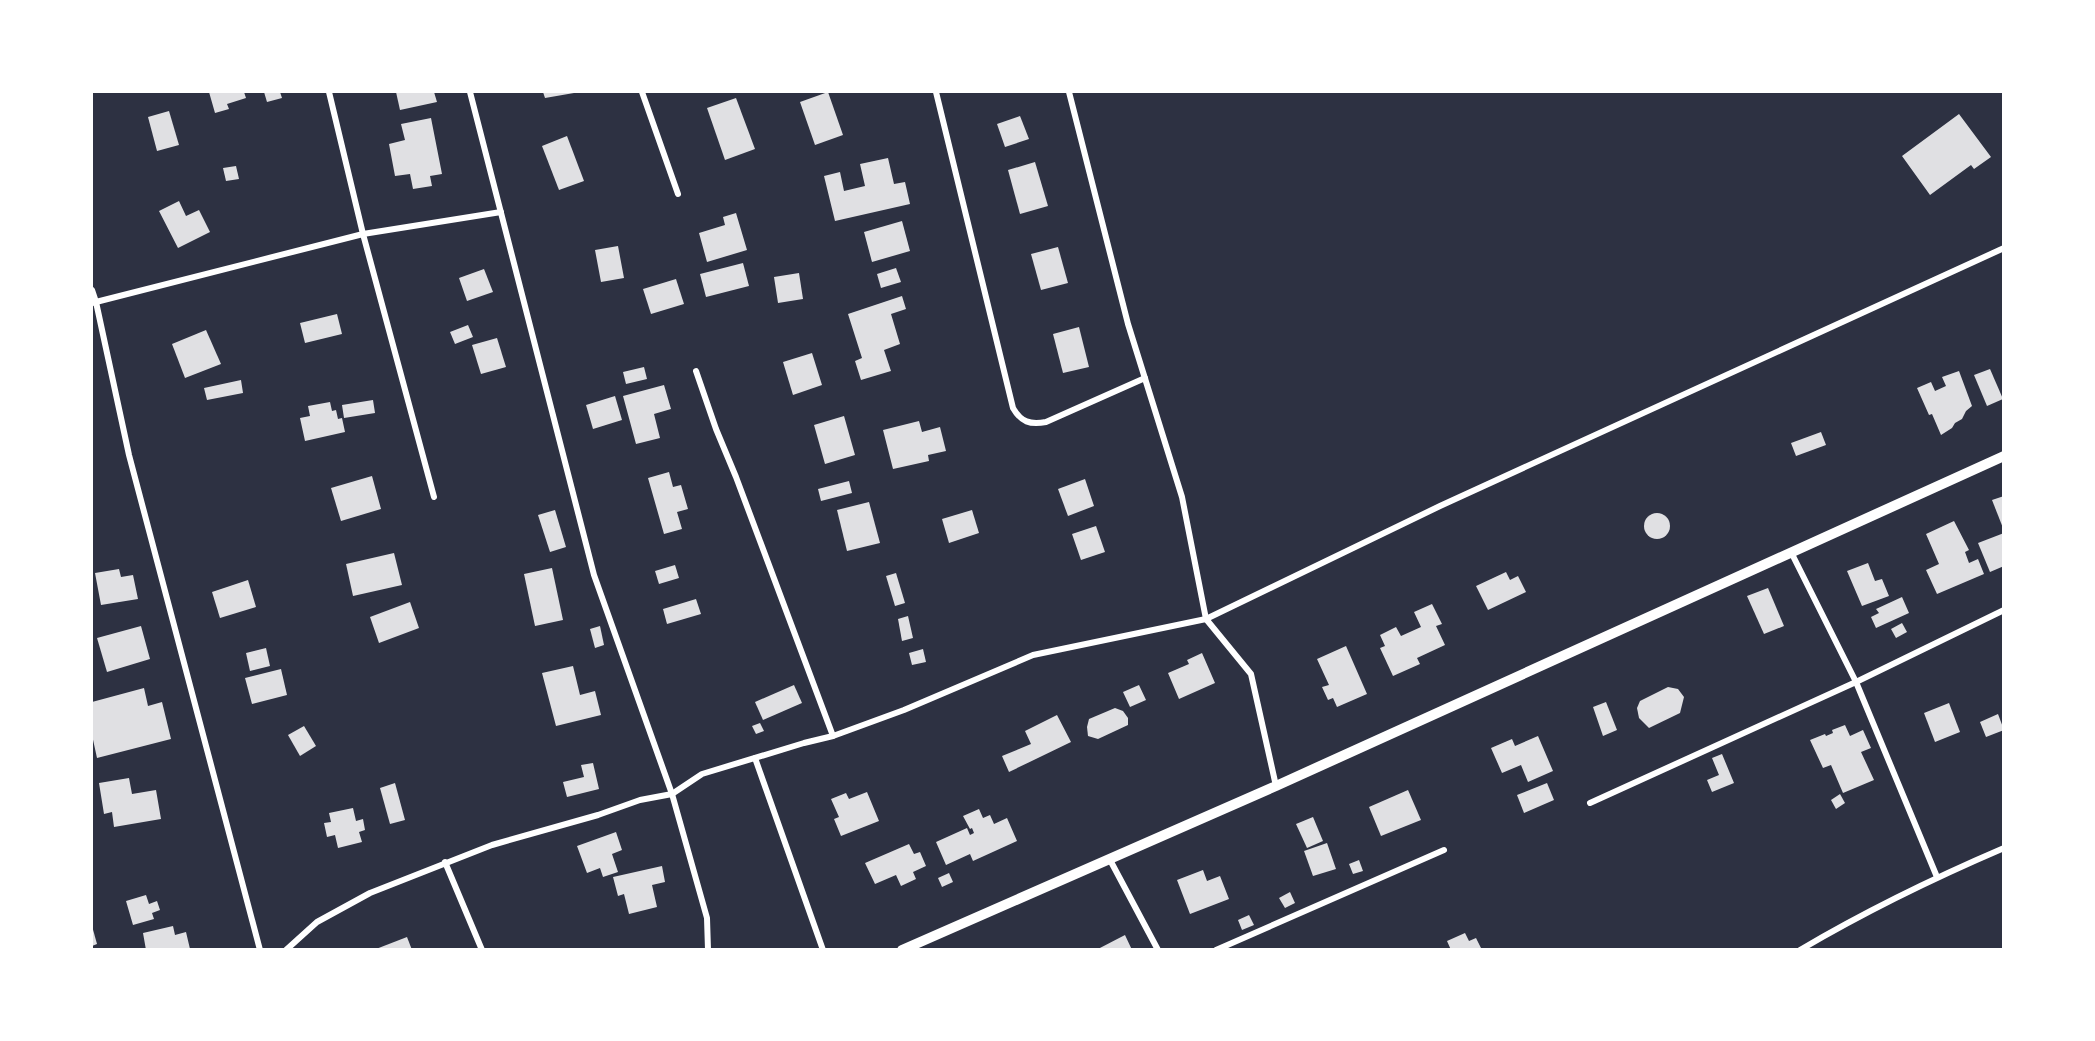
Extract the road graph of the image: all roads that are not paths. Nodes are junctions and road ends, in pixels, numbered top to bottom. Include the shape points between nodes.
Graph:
1 (329, 92) edge
2 (470, 92) edge
3 (642, 92) edge
4 (936, 92) edge
5 (1069, 92) edge
6 (678, 194) dead end
7 (501, 212) junction
8 (363, 234) junction
9 (2004, 248) edge
10 (92, 290) edge
11 (94, 303) edge
12 (696, 370) dead end
13 (1145, 378) junction
14 (2004, 456) edge
15 (434, 497) dead end
16 (1791, 551) junction
17 (2004, 610) edge
18 (1206, 619) junction
19 (1856, 682) junction
20 (833, 736) junction
21 (755, 758) junction
22 (1276, 786) junction
23 (672, 794) junction
24 (1590, 803) dead end
25 (2004, 848) edge
26 (1444, 850) dead end
27 (1109, 858) junction
28 (445, 862) junction
29 (1937, 877) junction
30 (260, 950) edge
31 (286, 950) edge
32 (482, 950) edge
33 (708, 950) edge
34 (823, 950) edge
35 (902, 950) edge
36 (1158, 950) edge
37 (1216, 950) edge
38 (1800, 950) edge

1 - 8 street
2 - 7 street
3 - 6 street
4 - 13 street via 1013,408 1019,419 1032,425 1046,422
5 - 13 street
7 - 8 street
7 - 23 street via 594,576
8 - 11 street
8 - 15 street
9 - 18 street via 1440,506
10 - 11 street
11 - 30 street via 129,454
12 - 20 street
13 - 18 street via 1182,498
14 - 16 street
16 - 19 street
16 - 22 street
17 - 19 street
18 - 20 street via 1033,655
18 - 22 street via 1251,674
19 - 24 street
19 - 29 street
20 - 21 street
21 - 23 street via 702,774
21 - 34 street
22 - 27 street
23 - 28 street via 640,800
23 - 33 street via 706,918
25 - 29 street
26 - 37 street
27 - 35 street
27 - 36 street
28 - 31 street via 370,893 317,922
28 - 32 street
29 - 38 street

